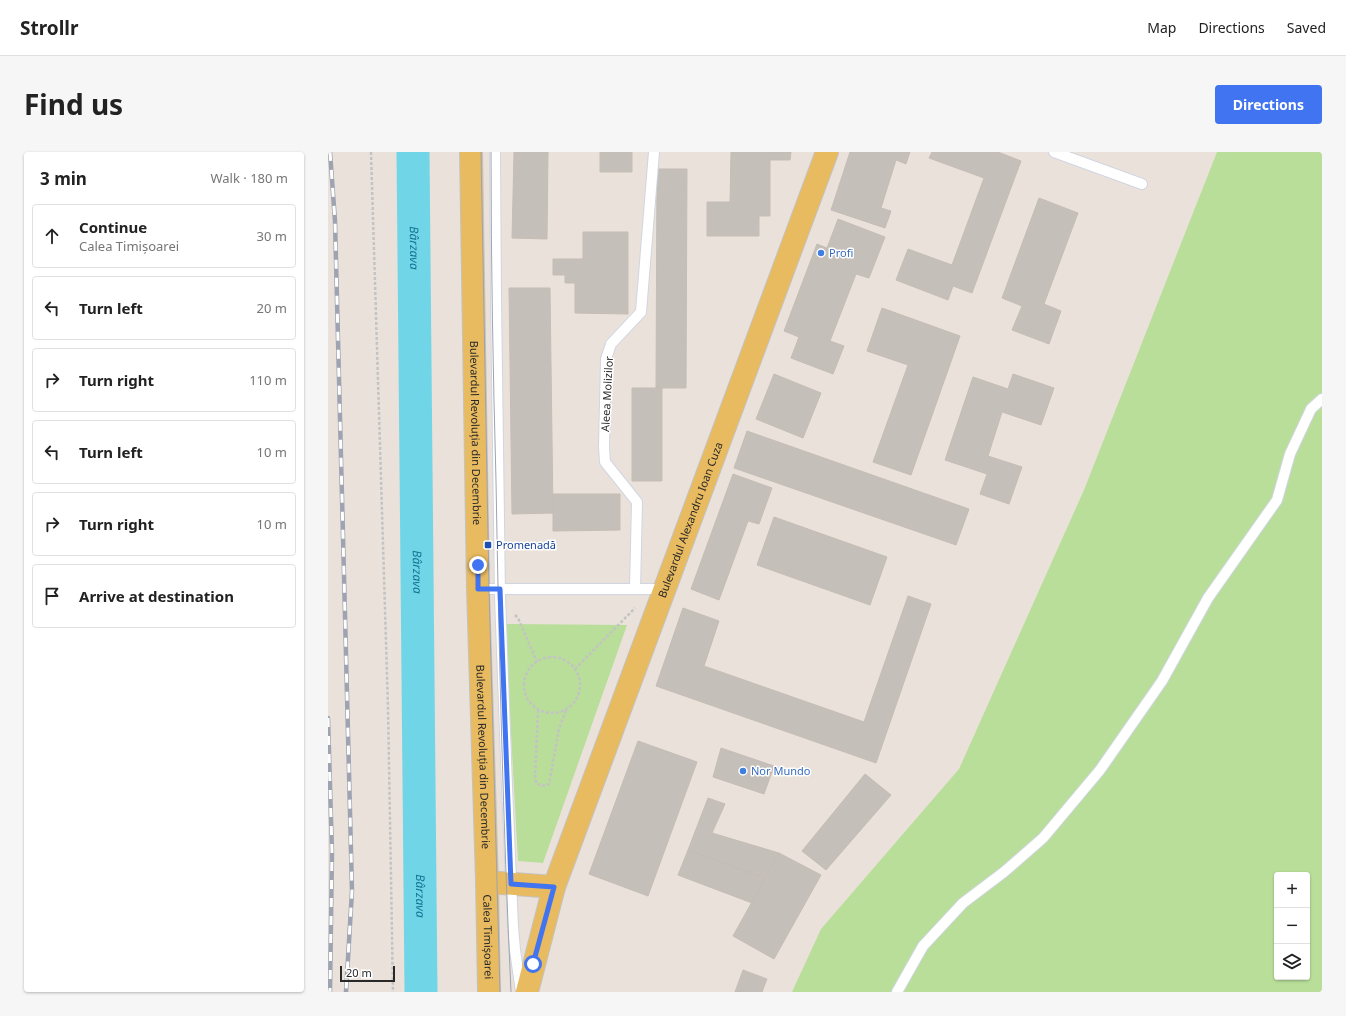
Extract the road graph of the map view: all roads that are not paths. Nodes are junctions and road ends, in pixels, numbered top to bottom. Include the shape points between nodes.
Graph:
1 (472, 152) edge
2 (495, 152) edge
3 (654, 152) edge
4 (827, 152) edge
5 (1054, 152) edge
6 (1142, 184) dead end
7 (1322, 399) edge
8 (478, 589) junction
9 (500, 589) junction
10 (635, 589) junction
11 (658, 589) junction
12 (487, 882) junction
13 (511, 884) junction
14 (554, 887) junction
15 (489, 992) edge
16 (521, 992) edge
17 (526, 992) edge
18 (897, 992) edge

1 - 8 main road, Bulevardul Revoluția din Decembrie
2 - 9 lane
3 - 10 lane, Aleea Molizilor via 641,312 611,344 606,359 605,462 637,502
4 - 11 main road, Bulevardul Alexandru Ioan Cuza
5 - 6 lane
7 - 18 lane via 1311,409 1290,454 1277,500 1208,598 1162,681 1100,770 1043,838 964,903 923,946
8 - 9 lane
8 - 12 main road, Bulevardul Revoluția din Decembrie
9 - 10 lane
9 - 13 lane
10 - 11 lane
11 - 14 main road, Bulevardul Alexandru Ioan Cuza
12 - 13 main road
12 - 15 main road, Calea Timișoarei
13 - 14 main road
13 - 16 lane via 515,950
14 - 17 main road

